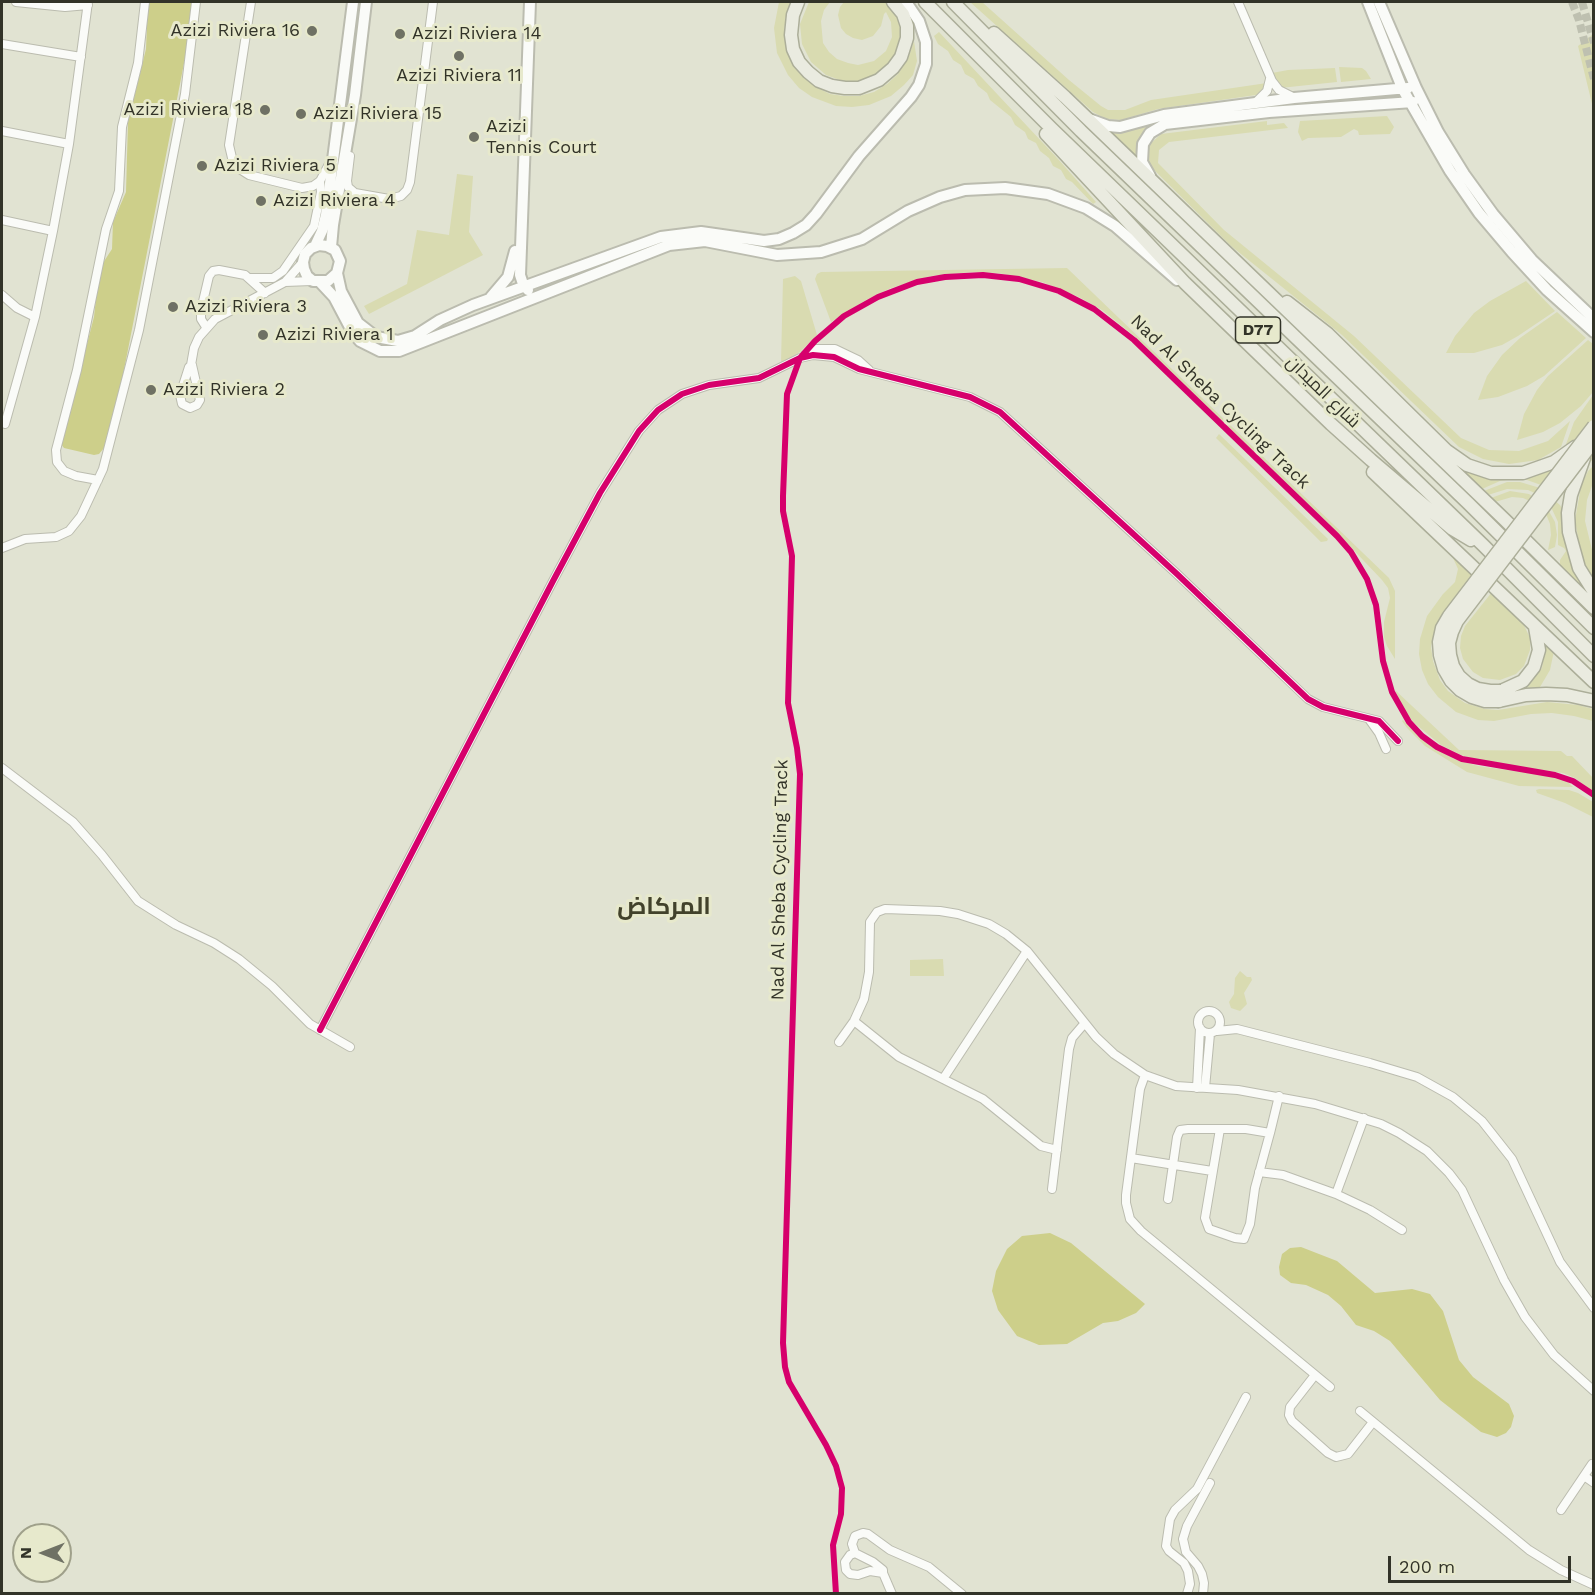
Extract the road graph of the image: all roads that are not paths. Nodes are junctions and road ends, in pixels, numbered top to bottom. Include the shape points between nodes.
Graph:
1 (16, 2) edge
2 (145, 2) edge
3 (196, 2) edge
4 (251, 2) edge
5 (353, 2) edge
6 (366, 2) edge
7 (433, 2) edge
8 (530, 2) edge
9 (798, 2) edge
10 (893, 2) edge
11 (906, 2) edge
12 (925, 2) edge
13 (953, 2) edge
14 (960, 2) edge
15 (1238, 2) edge
16 (1244, 2) edge
17 (1368, 2) edge
18 (1379, 2) edge
19 (88, 3) edge
20 (1255, 41) junction
21 (2, 45) edge
22 (81, 57) junction
23 (996, 73) junction
24 (1270, 77) junction
25 (1402, 88) junction
26 (1416, 88) junction
27 (1294, 98) junction
28 (1422, 101) junction
29 (1409, 102) junction
30 (1255, 103) junction
31 (1086, 118) junction
32 (2, 132) edge
33 (349, 134) junction
34 (337, 136) junction
35 (69, 144) junction
36 (320, 181) junction
37 (1169, 199) junction
38 (2, 220) edge
39 (522, 225) junction
40 (53, 231) junction
41 (315, 246) junction
42 (331, 248) junction
43 (303, 262) junction
44 (338, 273) junction
45 (1247, 274) junction
46 (250, 278) junction
47 (316, 281) junction
48 (285, 282) junction
49 (1185, 283) junction
50 (521, 288) junction
51 (265, 293) junction
52 (2, 295) edge
53 (541, 296) junction
54 (489, 299) junction
55 (34, 317) junction
56 (1593, 319) edge
57 (466, 324) junction
58 (206, 327) junction
59 (1593, 332) edge
60 (191, 365) junction
61 (3, 422) edge
62 (1331, 424) junction
63 (1593, 426) edge
64 (2, 432) edge
65 (1588, 443) edge
66 (98, 480) junction
67 (1483, 545) junction
68 (2, 548) edge
69 (1593, 592) edge
70 (1593, 608) edge
71 (1535, 626) junction
72 (1593, 628) edge
73 (1593, 656) edge
74 (1593, 682) edge
75 (1500, 696) junction
76 (1593, 701) edge
77 (1369, 719) junction
78 (1398, 741) dead end
79 (1386, 749) dead end
80 (2, 768) edge
81 (1028, 951) junction
82 (1219, 1017) junction
83 (854, 1021) junction
84 (1084, 1024) junction
85 (1200, 1028) junction
86 (1237, 1029) junction
87 (320, 1030) junction
88 (1214, 1032) junction
89 (839, 1042) dead end
90 (350, 1047) dead end
91 (1202, 1064) junction
92 (1145, 1075) junction
93 (943, 1079) junction
94 (1201, 1088) junction
95 (1280, 1096) junction
96 (1364, 1118) junction
97 (1220, 1129) junction
98 (1270, 1133) junction
99 (1057, 1150) junction
100 (1131, 1158) junction
101 (1174, 1165) junction
102 (1212, 1171) junction
103 (1259, 1172) junction
104 (1052, 1189) dead end
105 (1336, 1194) junction
106 (1168, 1199) dead end
107 (1402, 1230) dead end
108 (1593, 1308) edge
109 (1315, 1375) junction
110 (1330, 1387) dead end
111 (1593, 1391) edge
112 (1246, 1398) dead end
113 (1360, 1411) dead end
114 (1373, 1422) junction
115 (1592, 1464) edge
116 (1584, 1476) junction
117 (1210, 1483) dead end
118 (1593, 1483) edge
119 (1561, 1510) dead end
120 (855, 1553) junction
121 (883, 1573) junction
122 (1593, 1585) edge
123 (892, 1593) edge
124 (962, 1593) edge
125 (1187, 1593) edge
126 (1203, 1593) edge

1 - 19 street via 65,7
2 - 66 street via 138,63 122,134 119,191 106,229 56,450 57,462 64,471
3 - 66 street via 185,94 139,330
4 - 36 street via 229,145 231,158 249,175 302,188
5 - 34 street
6 - 33 street
7 - 33 street via 410,182 404,193 389,199 358,195 350,189
8 - 39 street
9 - 10 main road via 790,35 796,55 819,81 839,88 859,88 879,80 897,63 907,38 905,20
11 - 50 street via 919,21 926,42 922,78 806,225 786,236 764,241 711,232 671,234
12 - 23 main road, شارع الميدان / D77
13 - 72 main road, شارع الميدان / D77
14 - 31 main road
15 - 20 street
16 - 20 street
17 - 25 street
18 - 26 street
19 - 22 street
20 - 24 street
21 - 22 street
22 - 35 street
23 - 49 main road via 1025,112
23 - 67 main road, شارع الميدان / D77
24 - 27 street via 1279,90
24 - 30 street via 1267,91
25 - 26 street
25 - 27 street
25 - 29 street
26 - 28 street
27 - 30 street
28 - 29 street
28 - 56 street via 1455,160 1493,214 1537,266
29 - 37 street via 1161,125 1144,140 1142,158 1146,170
29 - 59 street via 1450,171 1490,226 1547,290
30 - 31 street via 1164,115 1120,127
31 - 37 main road
32 - 35 street
33 - 42 street
34 - 36 street via 327,171
34 - 41 street via 324,223
35 - 40 street
36 - 46 street via 314,226 283,272 273,278
37 - 45 main road
38 - 40 street
39 - 50 street
39 - 54 street via 510,272
40 - 55 street
41 - 42 street
41 - 43 street via 308,250
42 - 44 street via 339,257
43 - 47 street via 305,273
43 - 48 street
44 - 47 street via 328,281
44 - 54 street via 343,296 358,323 371,335 387,340 410,338
45 - 65 main road, bridge via 1328,334 1447,451 1475,469 1523,474
45 - 70 main road
46 - 51 street
46 - 58 street via 219,270 211,273 201,310
47 - 48 street
47 - 57 street via 334,297 357,337 380,351 405,350
48 - 51 street
49 - 53 street via 1170,275 1115,226 1086,208 1027,189 998,188 965,190 928,201 862,239 831,250 788,255 714,242 678,243 651,250
49 - 62 main road
50 - 53 street
50 - 54 street
50 - 57 street via 515,297 484,310
51 - 58 street
52 - 55 street
53 - 57 street
55 - 61 street
58 - 60 street via 196,342
60 - 60 street via 180,396 182,405 189,408 200,400
61 - 64 street
62 - 67 main road via 1451,528
62 - 71 main road via 1342,443
63 - 65 main road, bridge
65 - 69 main road, bridge via 1569,504 1568,523 1575,559
65 - 75 main road, bridge via 1452,632 1450,655 1459,676 1478,689
66 - 68 street via 81,516 69,531 56,537 25,539
67 - 73 main road, شارع الميدان / D77
71 - 74 main road
71 - 75 main road via 1539,650 1534,667 1523,681
75 - 76 main road via 1567,695
77 - 78 street via 1382,723
77 - 79 street
77 - 87 street via 1308,699 1000,412 957,393 859,369 827,355 800,358 759,378 709,385 682,394 658,410 639,431 552,581
80 - 87 street via 72,822 138,901 238,959
81 - 83 street via 998,929 969,917 930,910 879,910 870,922 868,981
81 - 84 street
81 - 93 street
82 - 85 street via 1213,1011 1203,1012 1198,1020
82 - 86 street
82 - 88 street via 1221,1023
83 - 89 street
83 - 93 street via 898,1057
84 - 92 street via 1114,1054
84 - 99 street via 1072,1038 1069,1049
85 - 88 street
85 - 91 street
86 - 88 street
86 - 108 street via 1412,1075 1453,1097 1482,1121 1512,1159 1560,1262
87 - 90 street
88 - 91 street
91 - 94 street
92 - 94 street via 1176,1086
92 - 100 street
93 - 99 street via 991,1104 1041,1146
94 - 95 street
95 - 96 street
95 - 98 street
96 - 105 street
96 - 111 street via 1409,1139 1449,1173 1467,1199 1525,1317 1554,1355
97 - 98 street
97 - 101 street via 1180,1130
97 - 102 street
98 - 103 street
99 - 104 street
100 - 101 street
100 - 109 street via 1126,1203 1135,1226
101 - 102 street
101 - 106 street
102 - 103 street via 1205,1208 1209,1229 1244,1239
103 - 105 street via 1283,1175
105 - 107 street
109 - 110 street
109 - 114 street via 1290,1407 1289,1415 1328,1453 1339,1457 1348,1454
112 - 125 street via 1197,1489 1171,1516 1166,1546 1187,1567
113 - 114 street
114 - 122 street via 1534,1554
115 - 116 street
116 - 118 street
116 - 119 street
117 - 126 street via 1183,1539 1186,1552 1202,1574
120 - 121 street
120 - 121 street via 845,1562 850,1574
120 - 124 street via 855,1536 868,1534 890,1550 929,1567
121 - 123 street

